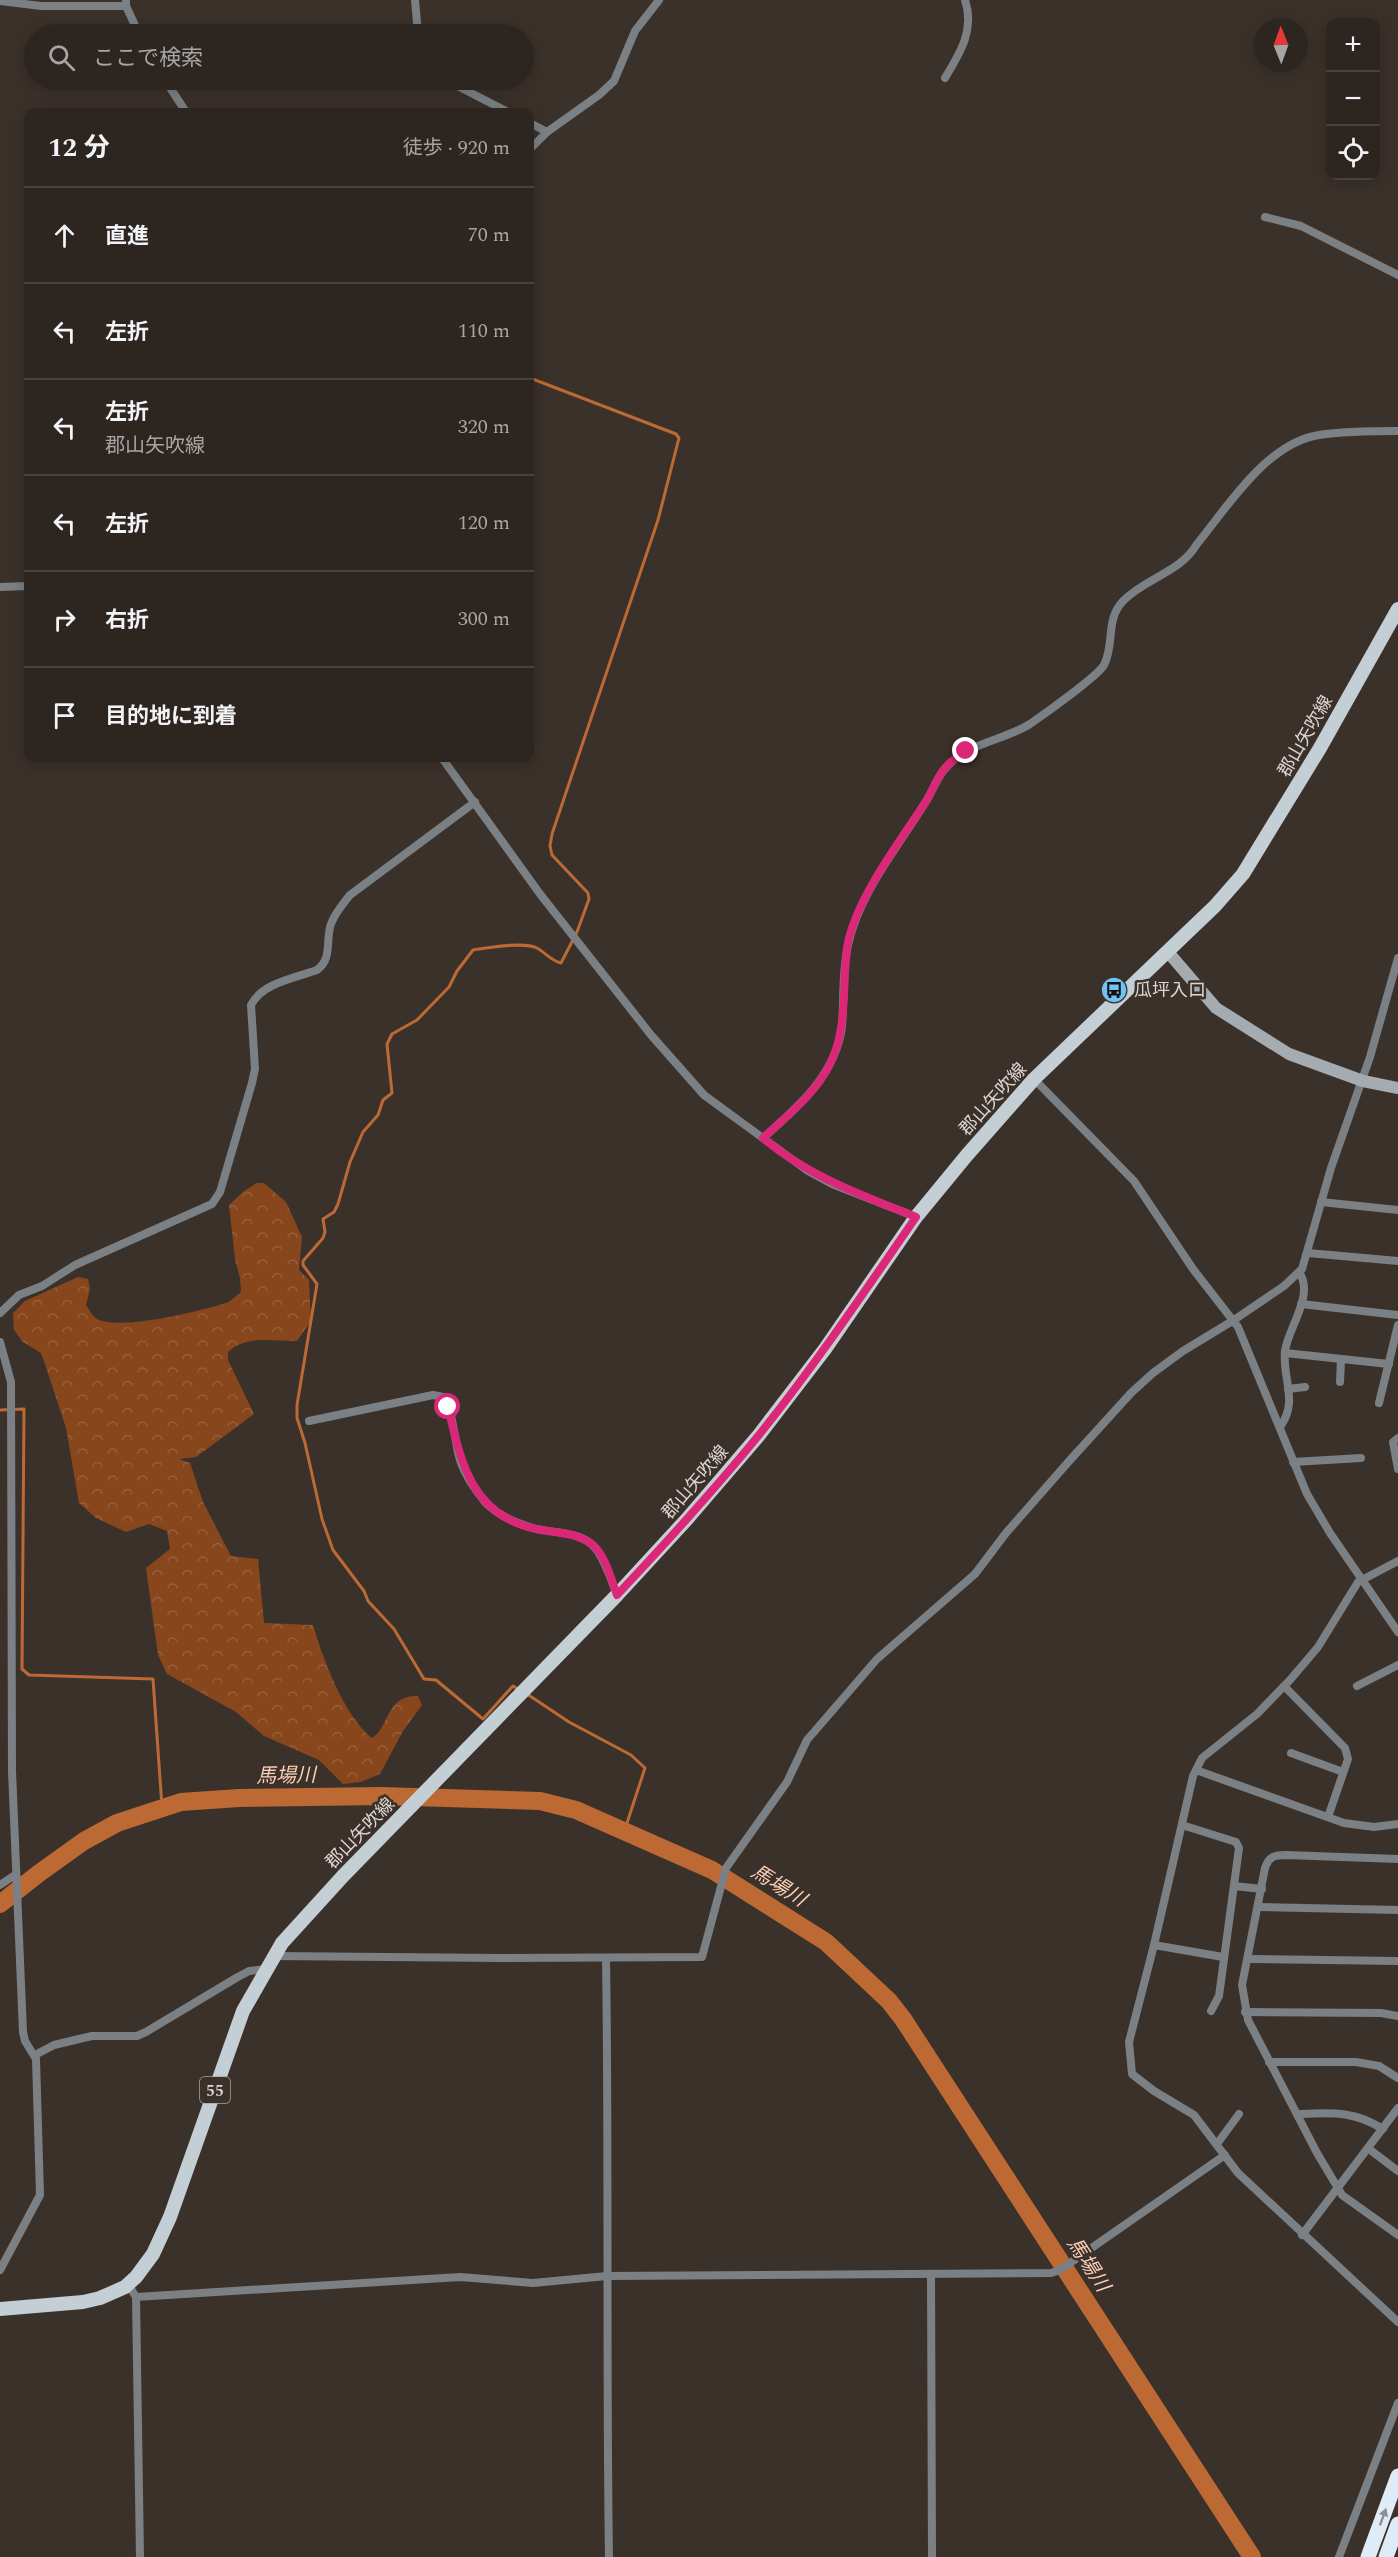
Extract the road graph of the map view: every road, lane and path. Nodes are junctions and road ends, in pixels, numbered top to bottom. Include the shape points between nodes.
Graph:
1 (415, 0) edge
2 (659, 0) edge
3 (965, 0) edge
4 (0, 1) edge
5 (126, 3) edge
6 (135, 24) edge
7 (417, 24) edge
8 (945, 78) dead end
9 (172, 90) edge
10 (465, 90) edge
11 (183, 108) edge
12 (500, 108) edge
13 (534, 125) edge
14 (547, 132) junction
15 (534, 145) edge
16 (1265, 217) dead end
17 (1398, 275) edge
18 (1398, 431) edge
19 (24, 586) edge
20 (0, 587) edge
21 (1398, 609) edge
22 (445, 762) edge
23 (475, 802) junction
24 (1168, 952) junction
25 (1398, 958) edge
26 (1034, 1079) junction
27 (1363, 1081) junction
28 (1398, 1088) edge
29 (763, 1138) junction
30 (1321, 1202) junction
31 (1398, 1210) edge
32 (916, 1217) junction
33 (1308, 1253) junction
34 (1398, 1261) edge
35 (1299, 1272) junction
36 (1301, 1304) junction
37 (0, 1313) edge
38 (1398, 1315) edge
39 (1234, 1320) junction
40 (1398, 1325) edge
41 (0, 1342) edge
42 (1285, 1353) junction
43 (1341, 1359) junction
44 (1389, 1364) junction
45 (1340, 1382) dead end
46 (1305, 1387) dead end
47 (1288, 1389) junction
48 (1380, 1403) dead end
49 (309, 1421) dead end
50 (0, 1425) edge
51 (10, 1425) junction
52 (1280, 1427) junction
53 (1398, 1438) edge
54 (1361, 1458) dead end
55 (1293, 1462) junction
56 (1398, 1469) edge
57 (1398, 1561) edge
58 (1363, 1578) junction
59 (617, 1595) junction
60 (1398, 1632) edge
61 (1398, 1665) edge
62 (1284, 1686) junction
63 (1357, 1686) dead end
64 (1291, 1753) dead end
65 (1196, 1770) junction
66 (1343, 1772) junction
67 (1328, 1816) junction
68 (1398, 1824) edge
69 (1182, 1825) junction
70 (1398, 1859) edge
71 (15, 1878) junction
72 (0, 1885) edge
73 (1234, 1886) junction
74 (1262, 1889) junction
75 (1259, 1907) junction
76 (1398, 1910) edge
77 (1154, 1945) junction
78 (273, 1956) junction
79 (1224, 1957) junction
80 (606, 1958) junction
81 (1249, 1959) junction
82 (1398, 1961) edge
83 (266, 1969) junction
84 (1211, 2011) dead end
85 (1245, 2012) junction
86 (1398, 2016) edge
87 (35, 2055) junction
88 (1269, 2062) junction
89 (1398, 2078) edge
90 (1398, 2109) edge
91 (1239, 2114) dead end
92 (1297, 2114) junction
93 (1383, 2129) junction
94 (1217, 2144) junction
95 (1369, 2149) junction
96 (1225, 2155) junction
97 (1398, 2171) edge
98 (1338, 2188) junction
99 (1302, 2235) junction
100 (1398, 2235) edge
101 (0, 2270) edge
102 (931, 2274) junction
103 (607, 2276) junction
104 (128, 2284) junction
105 (136, 2296) junction
106 (0, 2309) edge
107 (1398, 2322) edge
108 (1398, 2403) edge
109 (1398, 2476) edge
110 (1398, 2524) edge
111 (140, 2557) edge
112 (609, 2557) edge
113 (932, 2557) edge
114 (1339, 2557) edge
115 (1368, 2557) edge
116 (1386, 2557) edge

1 - 7 street
2 - 14 street via 635,31 614,81
3 - 8 street via 969,21 965,41
4 - 5 street via 41,6
5 - 6 street
9 - 11 street
10 - 12 street
13 - 14 street
14 - 15 street
16 - 17 street via 1301,226
18 - 29 street via 1318,435 1283,450 1257,471 1190,556 1121,603 1114,613 1108,654 1098,672 1030,724 966,751 942,771 874,882 855,924 847,946 840,1040 830,1065 819,1082
19 - 20 street
21 - 24 main road, 郡山矢吹線 / 55 via 1243,874
22 - 23 street
23 - 29 street via 540,894 674,1063 704,1095
23 - 37 street via 350,895 330,926 324,965 264,990 254,999 251,1005 255,1069 220,1192 212,1204 75,1265 19,1295
24 - 26 main road, 郡山矢吹線 / 55
24 - 27 street via 1198,989 1228,1017 1289,1054
25 - 27 street
26 - 32 main road, 郡山矢吹線 / 55
26 - 39 street via 1134,1181 1193,1269
27 - 28 street
27 - 30 street
29 - 32 street via 832,1184
30 - 31 street
30 - 33 street
32 - 59 main road, 郡山矢吹線 / 55 via 825,1349 759,1435
33 - 34 street
33 - 35 street
35 - 36 street via 1303,1281
35 - 39 street
36 - 38 street
36 - 42 street
39 - 52 street
39 - 80 street via 1183,1351 1131,1393 1006,1533 975,1574 877,1659 807,1740 787,1782 726,1868 702,1957
40 - 44 street
41 - 51 street via 10,1382
42 - 43 street
42 - 47 street
43 - 44 street
43 - 45 street
44 - 48 street
46 - 47 street
47 - 52 street via 1289,1411
49 - 59 street via 433,1395 443,1397 462,1464 486,1503 494,1511 534,1528 585,1539 603,1561
50 - 51 street
51 - 71 street
52 - 55 street
53 - 56 street via 1393,1442
54 - 55 street
55 - 58 street via 1330,1533
57 - 58 street
58 - 60 street
58 - 62 street via 1318,1647
59 - 78 main road, 郡山矢吹線 / 55 via 310,1910
61 - 63 street
62 - 65 street via 1257,1714 1202,1758
62 - 66 street via 1345,1748 1348,1759
64 - 66 street
65 - 67 street
65 - 69 street
66 - 67 street
67 - 68 street via 1371,1827
69 - 73 street via 1236,1842 1239,1848
69 - 77 street
70 - 74 street via 1274,1855 1267,1863
71 - 72 street
71 - 87 street via 23,2032
73 - 74 street
73 - 79 street
74 - 75 street
75 - 76 street
75 - 81 street
77 - 79 street
77 - 94 street via 1129,2042 1132,2074 1194,2115
78 - 80 street
78 - 83 main road, 郡山矢吹線 / 55
79 - 84 street via 1219,1996
80 - 103 street
81 - 82 street
81 - 85 street via 1242,1985
83 - 87 street via 249,1971 137,2036 79,2039
83 - 104 main road, 郡山矢吹線 / 55 via 243,2011 161,2238
85 - 86 street
85 - 88 street
87 - 101 street via 40,2195
88 - 89 street via 1356,2062 1379,2066
88 - 92 street
90 - 93 street
91 - 94 street
92 - 93 street via 1350,2114
92 - 98 street
93 - 95 street
94 - 96 street
95 - 97 street
95 - 98 street
96 - 99 street via 1238,2173
96 - 102 street via 1060,2270 1041,2274
98 - 99 street
98 - 100 street via 1342,2195
99 - 107 street
102 - 103 street
102 - 113 street
103 - 105 street via 533,2283 460,2277
103 - 112 street
104 - 105 street
104 - 106 main road, 郡山矢吹線 / 55 via 83,2302
105 - 111 street
108 - 114 street
115 -> 109 highway
110 - 116 highway

